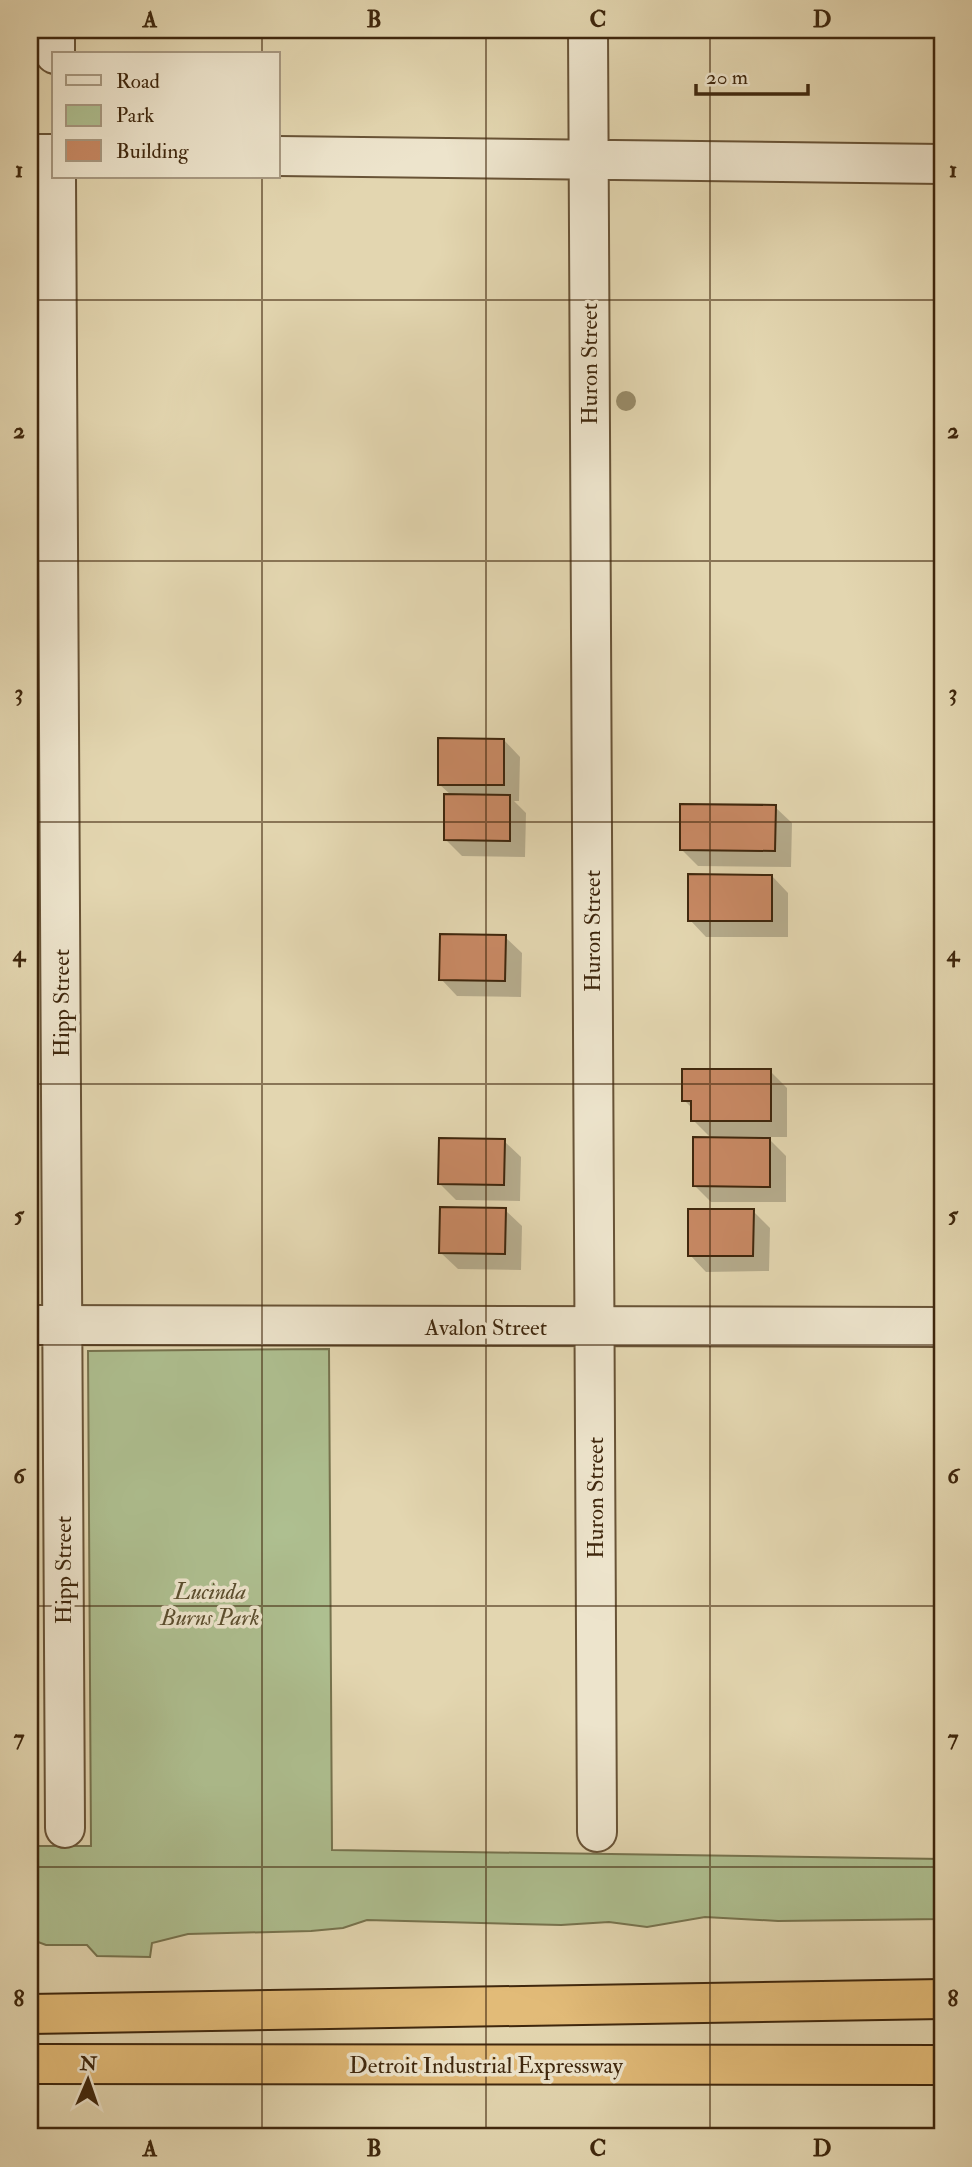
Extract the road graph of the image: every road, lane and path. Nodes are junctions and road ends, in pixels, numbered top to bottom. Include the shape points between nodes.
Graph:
1 (55, 30) edge
2 (588, 30) edge
3 (55, 52) edge
4 (30, 154) edge
5 (52, 154) edge
6 (280, 156) edge
7 (588, 158) junction
8 (942, 164) edge
9 (56, 178) edge
10 (46, 1325) edge
11 (594, 1327) junction
12 (942, 1327) edge
13 (65, 1828) dead end
14 (597, 1832) dead end
15 (942, 1999) edge
16 (30, 2014) edge
17 (30, 2064) edge
18 (942, 2066) edge

1 - 3 street
2 - 7 street, Huron Street
4 - 5 street
6 - 7 street
7 - 8 street
7 - 11 street, Huron Street
9 - 10 street, Hipp Street
10 - 11 street, Avalon Street
10 - 13 street, Hipp Street
11 - 12 street, Avalon Street
11 - 14 street, Huron Street
15 - 16 highway
17 - 18 highway, Detroit Industrial Expressway

